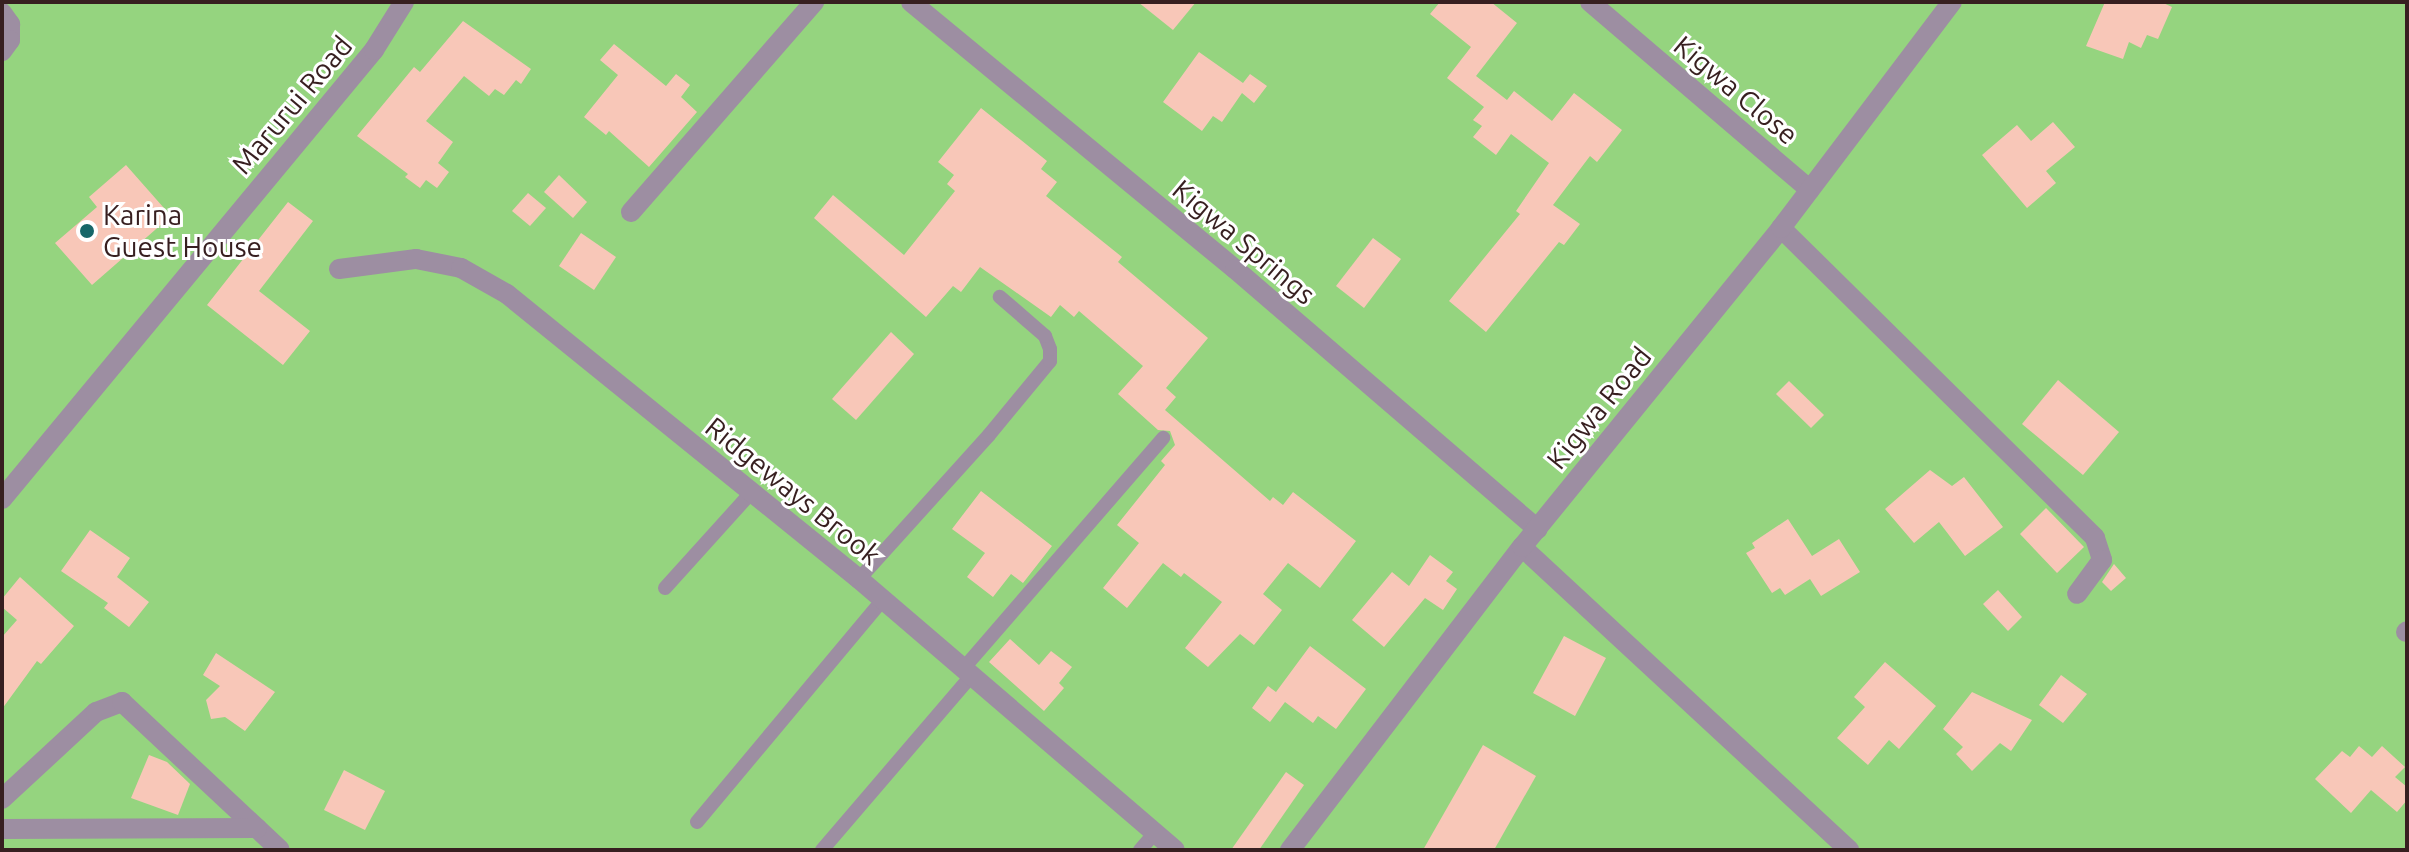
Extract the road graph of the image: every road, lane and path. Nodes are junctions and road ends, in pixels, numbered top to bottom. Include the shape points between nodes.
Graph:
1 (404, 2) edge
2 (814, 2) edge
3 (911, 2) edge
4 (1952, 2) edge
5 (1593, 3) edge
6 (2, 13) edge
7 (2, 51) edge
8 (1810, 190) junction
9 (631, 212) dead end
10 (1781, 228) junction
11 (339, 269) dead end
12 (1000, 297) dead end
13 (1163, 438) dead end
14 (750, 494) junction
15 (2, 499) edge
16 (1537, 529) junction
17 (1522, 547) junction
18 (859, 579) junction
19 (665, 588) dead end
20 (2077, 594) dead end
21 (882, 601) junction
22 (967, 673) junction
23 (2, 799) edge
24 (697, 822) dead end
25 (257, 828) junction
26 (2, 829) edge
27 (1155, 833) junction
28 (280, 850) edge
29 (822, 850) edge
30 (1140, 850) edge
31 (1175, 850) edge
32 (1290, 850) edge
33 (1849, 850) edge

1 - 15 street, Marurui Road via 374,50
2 - 9 street
3 - 16 street, Kigwa Springs via 1235,269
4 - 8 street, Kigwa Road
5 - 8 street, Kigwa Close
6 - 7 street via 10,24 10,40
8 - 10 street, Kigwa Road
10 - 16 street, Kigwa Road
10 - 20 street via 2095,538 2102,560
11 - 14 street, Ridgeways Brook via 416,259 461,268 488,282
12 - 18 lane via 1045,336 1050,361
13 - 22 lane
14 - 18 street, Ridgeways Brook
14 - 19 lane
16 - 17 street, Kigwa Road
17 - 32 street, Kigwa Road
17 - 33 street
18 - 21 street, Ridgeways Brook
21 - 22 street, Ridgeways Brook
21 - 24 lane
22 - 27 street, Ridgeways Brook
22 - 29 lane
23 - 25 street via 96,712 122,702
25 - 26 street
25 - 28 street
27 - 30 lane
27 - 31 street, Ridgeways Brook

